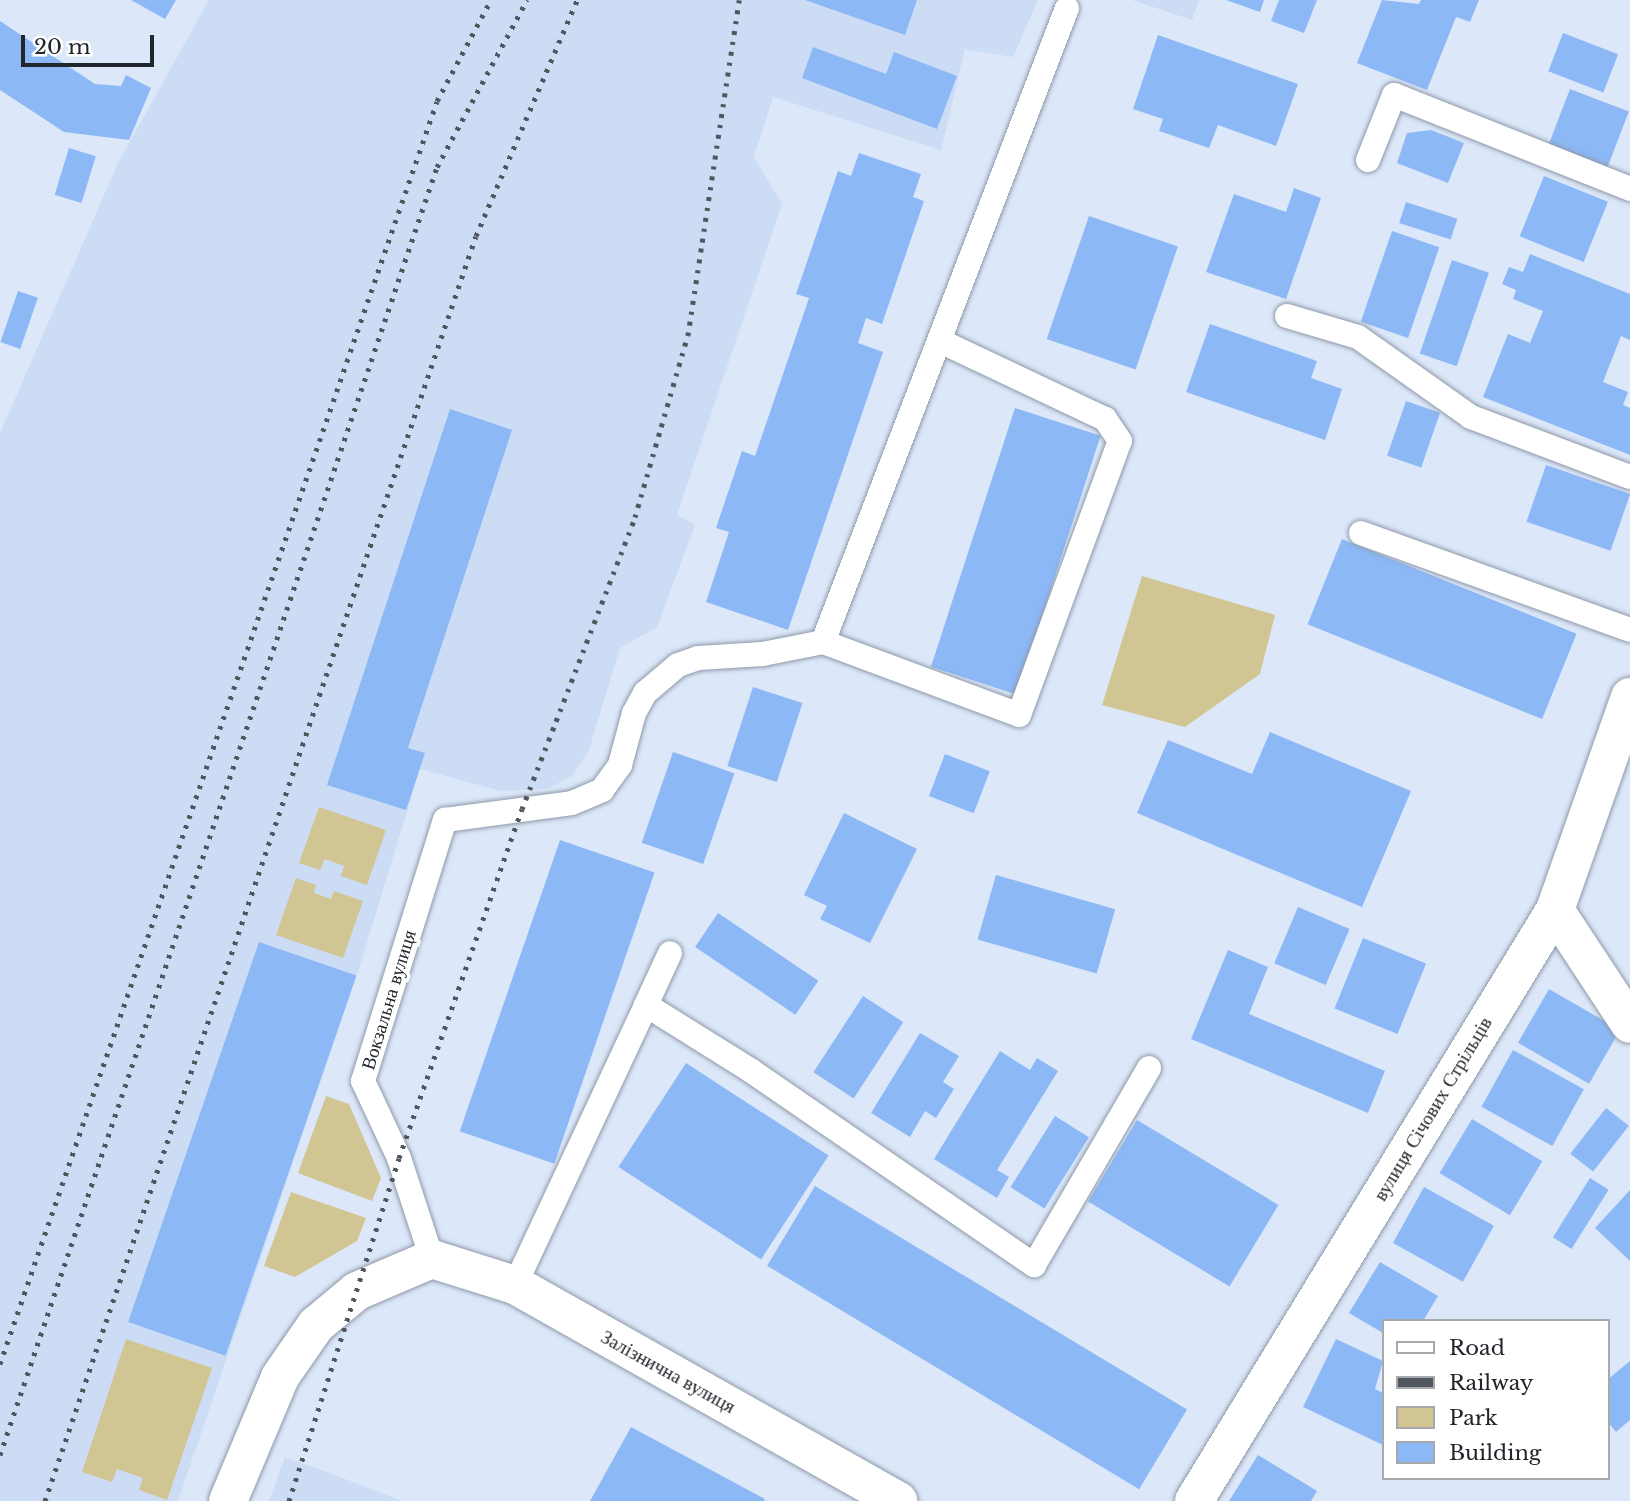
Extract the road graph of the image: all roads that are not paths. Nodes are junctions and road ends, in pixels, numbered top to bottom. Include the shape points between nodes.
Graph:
1 (1067, 8) dead end
2 (1368, 160) dead end
3 (1630, 189) edge
4 (1287, 316) dead end
5 (940, 341) junction
6 (1630, 477) edge
7 (1361, 533) dead end
8 (1630, 630) edge
9 (823, 642) junction
10 (1630, 697) edge
11 (1555, 910) junction
12 (670, 953) dead end
13 (646, 1005) junction
14 (1630, 1024) edge
15 (1149, 1068) dead end
16 (432, 1259) junction
17 (515, 1286) junction
18 (228, 1501) edge
19 (898, 1501) edge
20 (1194, 1501) edge

1 - 5 lane
2 - 3 lane via 1394,95
4 - 6 lane via 1357,337 1471,417
5 - 9 lane
5 - 9 lane via 1105,419 1120,441 1019,715
7 - 8 lane
9 - 16 lane, Вокзальна вулиця via 763,654 698,657 678,665 645,693 634,713 620,765 602,790 572,803 445,820 363,1081 399,1158
10 - 11 street, вулиця Січових Стрільців
11 - 14 street
11 - 20 street, вулиця Січових Стрільців
12 - 13 lane
13 - 15 lane via 750,1070 1034,1265
13 - 17 lane
16 - 17 street, Залізнична вулиця
16 - 18 street via 357,1291 316,1325 279,1377
17 - 19 street, Залізнична вулиця

